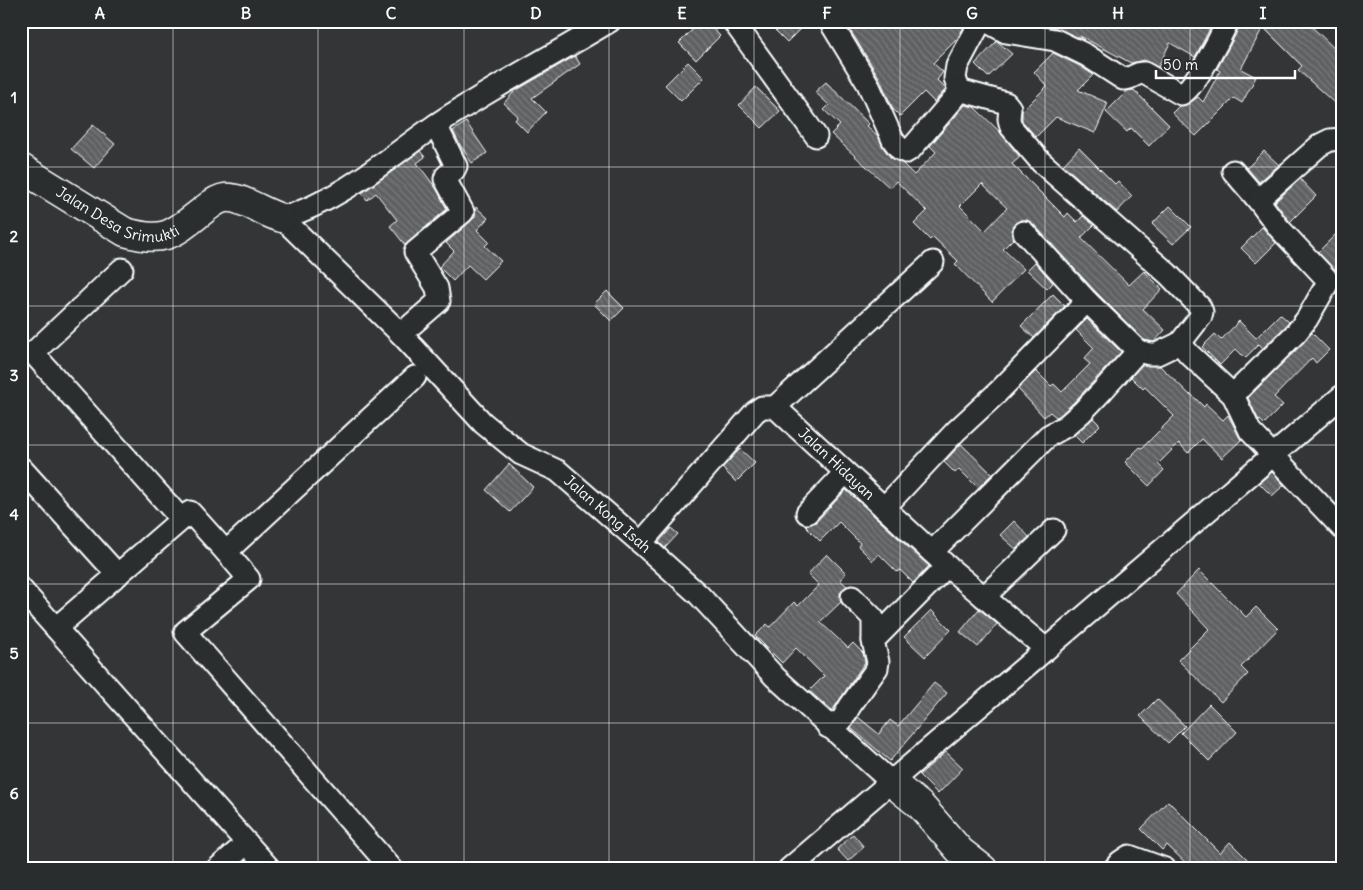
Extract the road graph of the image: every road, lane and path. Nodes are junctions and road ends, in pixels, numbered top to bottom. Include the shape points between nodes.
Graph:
1 (610, 21) edge
2 (733, 21) edge
3 (981, 21) edge
4 (986, 21) edge
5 (1228, 21) edge
6 (833, 22) edge
7 (959, 90) junction
8 (436, 125) junction
9 (816, 136) dead end
10 (1342, 139) edge
11 (21, 168) edge
12 (1233, 171) dead end
13 (1258, 200) junction
14 (212, 204) joint
15 (282, 218) junction
16 (1024, 232) dead end
17 (933, 262) dead end
18 (122, 269) dead end
19 (1087, 301) junction
20 (401, 334) junction
21 (1180, 343) junction
22 (1138, 351) junction
23 (415, 377) dead end
24 (1233, 395) junction
25 (1342, 396) edge
26 (775, 407) junction
27 (1273, 455) junction
28 (21, 468) edge
29 (845, 473) junction
30 (884, 508) junction
31 (807, 513) dead end
32 (181, 520) junction
33 (1342, 528) edge
34 (1054, 530) dead end
35 (641, 543) junction
36 (226, 552) junction
37 (939, 559) junction
38 (118, 575) junction
39 (21, 589) edge
40 (852, 597) dead end
41 (984, 597) junction
42 (56, 628) junction
43 (873, 641) junction
44 (1046, 649) junction
45 (828, 726) junction
46 (890, 781) junction
47 (247, 844) junction
48 (217, 869) edge
49 (270, 869) edge
50 (392, 869) edge
51 (788, 869) edge
52 (983, 869) edge
53 (1114, 869) edge
54 (1165, 869) edge

1 - 8 street
2 - 9 street
3 - 7 street via 957,66 955,78
4 - 5 street via 1006,32 1055,40 1123,79 1144,73 1181,94 1188,90
6 - 7 street via 868,84 894,140 903,151 912,149
7 - 21 street via 1006,103 1010,108 1011,127 1041,162 1200,306 1201,316
8 - 15 street via 340,191 308,209
8 - 20 street via 456,166 445,180 463,212 415,252 437,288 439,300
10 - 13 street via 1320,145
11 - 14 street, Jalan Desa Srimukti via 125,232 143,237 168,235
12 - 13 street
13 - 24 street via 1279,228 1326,278 1327,284 1296,333
14 - 15 street, Jalan Kong Isah via 234,198
15 - 20 street, Jalan Kong Isah
16 - 19 street
17 - 26 street
18 - 32 street via 33,353
19 - 22 street
19 - 30 street via 956,431
20 - 35 street, Jalan Kong Isah via 504,442 521,454 558,471
21 - 22 street via 1157,354
21 - 24 street
22 - 37 street via 1087,407 1066,426 1048,436
23 - 36 street
24 - 27 street via 1250,431
25 - 27 street
26 - 29 street, Jalan Hidayan
26 - 35 street via 762,407 754,412
27 - 33 street
27 - 44 street
28 - 38 street
29 - 30 street, Jalan Hidayan
29 - 31 street
30 - 37 street, Jalan Hidayan
32 - 36 street via 190,512
32 - 38 street
34 - 41 street
35 - 45 street, Jalan Kong Isah via 699,596 775,677
36 - 50 street via 249,579 185,632
37 - 41 street, Jalan Hidayan
37 - 43 street
38 - 42 street
39 - 42 street
40 - 43 street via 873,618
41 - 44 street, Jalan Hidayan
42 - 47 street
43 - 45 street via 877,668 842,720
44 - 46 street
45 - 46 street, Jalan Kong Isah
46 - 51 street
46 - 52 street, Jalan Kong Isah via 921,806 960,851
47 - 48 street
47 - 49 street
53 - 54 street via 1129,856

